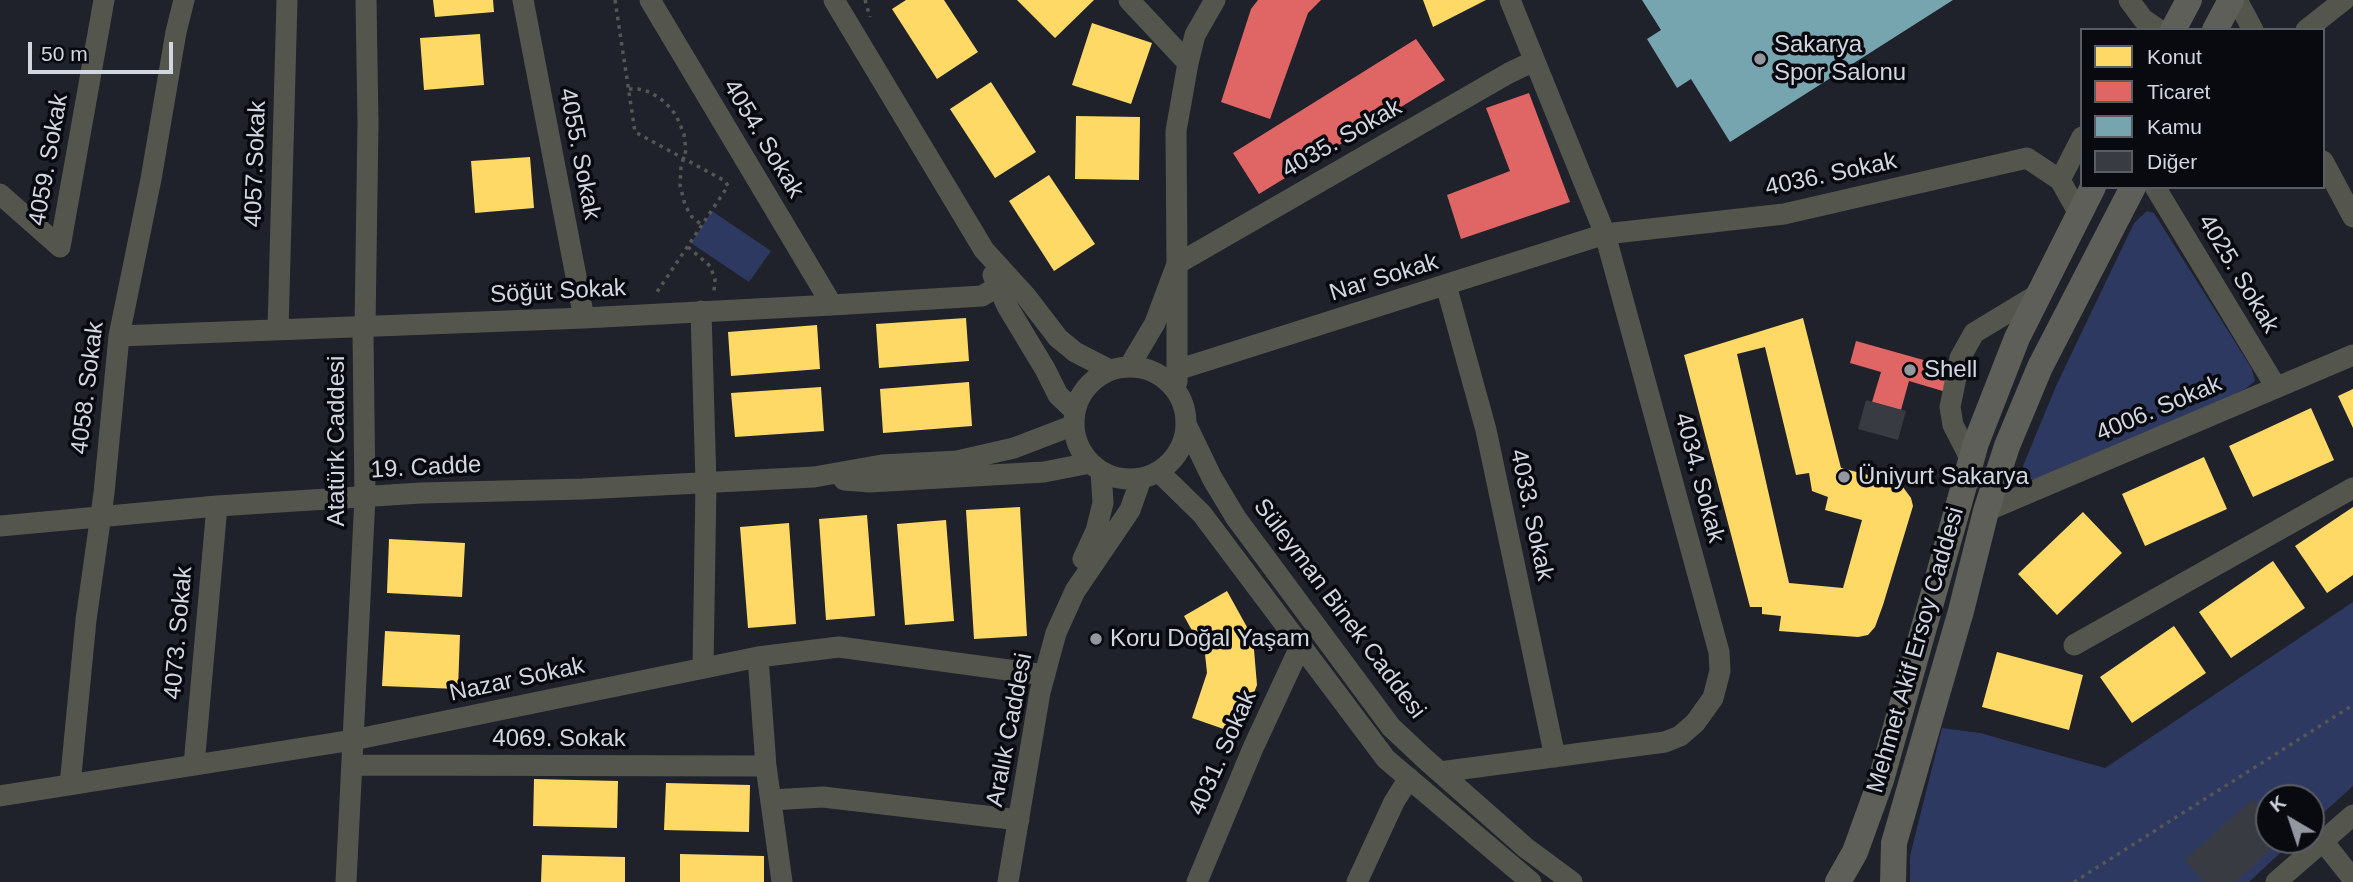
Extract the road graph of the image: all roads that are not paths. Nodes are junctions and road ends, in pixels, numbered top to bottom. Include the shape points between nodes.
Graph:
1 (104, 0) edge
2 (184, 0) edge
3 (287, 0) edge
4 (366, 0) edge
5 (523, 0) edge
6 (650, 0) edge
7 (1129, 0) edge
8 (1215, 0) edge
9 (1510, 0) edge
10 (2129, 0) edge
11 (2189, 0) edge
12 (2231, 0) edge
13 (2237, 0) edge
14 (2344, 0) edge
15 (839, 2) edge
16 (2147, 26) edge
17 (2175, 28) edge
18 (2216, 28) edge
19 (2252, 28) edge
20 (2309, 28) edge
21 (1534, 61) junction
22 (1188, 63) junction
23 (2080, 141) edge
24 (2325, 165) edge
25 (2060, 180) junction
26 (2092, 189) edge
27 (2132, 189) edge
28 (2156, 189) edge
29 (2, 202) edge
30 (2080, 214) junction
31 (2353, 217) edge
32 (1605, 234) junction
33 (984, 250) junction
34 (1177, 264) junction
35 (1446, 285) junction
36 (997, 287) junction
37 (2040, 293) junction
38 (707, 304) junction
39 (832, 305) junction
40 (584, 318) junction
41 (365, 327) junction
42 (278, 330) junction
43 (119, 336) junction
44 (2353, 355) edge
45 (1120, 368) junction
46 (1177, 380) junction
47 (2276, 387) junction
48 (1074, 418) junction
49 (1187, 426) junction
50 (1971, 460) junction
51 (1096, 468) junction
52 (1150, 476) junction
53 (814, 477) junction
54 (706, 483) junction
55 (2353, 488) edge
56 (365, 497) junction
57 (217, 506) junction
58 (1986, 511) junction
59 (100, 517) junction
60 (0, 526) edge
61 (1075, 591) junction
62 (2074, 645) dead end
63 (1300, 647) junction
64 (758, 657) junction
65 (704, 668) junction
66 (1045, 675) junction
67 (353, 740) junction
68 (1555, 757) junction
69 (194, 765) junction
70 (352, 765) junction
71 (766, 766) junction
72 (1440, 772) junction
73 (1409, 778) junction
74 (69, 785) junction
75 (0, 796) edge
76 (771, 800) junction
77 (2353, 815) edge
78 (1019, 820) junction
79 (2325, 838) edge
80 (2325, 844) edge
81 (2307, 854) edge
82 (2353, 878) edge
83 (345, 882) edge
84 (782, 882) edge
85 (1009, 882) edge
86 (1197, 882) edge
87 (1357, 882) edge
88 (1531, 882) edge
89 (1572, 882) edge
90 (1838, 882) edge
91 (1892, 882) edge
92 (2276, 882) edge

1 - 29 street, 4059. Sokak via 60,247
2 - 43 street, 4058. Sokak
3 - 42 street, 4057.Sokak
4 - 41 street, Atatürk Caddesi
5 - 40 street, 4055. Sokak
6 - 39 street, 4054. Sokak
7 - 22 street
8 - 22 street via 1195,35
9 - 21 street, 4034. Sokak
10 - 16 street
11 - 17 main road
12 - 18 main road
13 - 19 street
14 - 20 street
15 - 33 street
21 - 32 street, 4034. Sokak
21 - 34 street, 4035. Sokak
22 - 34 street via 1176,131
23 - 25 street
24 - 31 street
25 - 30 street
25 - 32 street, 4036. Sokak via 2028,158 1784,215
26 - 30 main road, Mehmet Akif Ersoy Caddesi
27 - 58 main road, Mehmet Akif Ersoy Caddesi via 2040,367
28 - 47 street, 4025. Sokak
30 - 37 main road, Mehmet Akif Ersoy Caddesi
32 - 35 street, Nar Sokak
32 - 68 street, 4034. Sokak via 1719,652 1720,671 1713,698 1680,736
33 - 36 street
33 - 45 street via 1058,338 1075,352
34 - 45 street via 1155,323
34 - 46 street
35 - 46 street, Nar Sokak
35 - 68 street, 4033. Sokak via 1486,430
36 - 39 street, Söğüt Sokak via 982,296
36 - 48 street
37 - 50 main road, Mehmet Akif Ersoy Caddesi via 2017,338
37 - 50 street via 1974,333 1960,358 1950,407
38 - 39 street, Söğüt Sokak
38 - 40 street, Söğüt Sokak
38 - 54 street
40 - 41 street, Söğüt Sokak
41 - 42 street, Söğüt Sokak
41 - 56 street, Atatürk Caddesi
42 - 43 street, Söğüt Sokak
43 - 59 street, 4058. Sokak
44 - 47 street, 4006. Sokak
45 - 46 street via 1147,369
45 - 48 street via 1094,380 1082,394
46 - 49 street
47 - 58 street, 4006. Sokak
48 - 51 street via 1079,448
48 - 53 street via 1014,448 957,461 882,465
49 - 52 street via 1173,461
49 - 72 street, Süleyman Binek Caddesi via 1236,518 1294,600 1391,727
50 - 90 main road, Mehmet Akif Ersoy Caddesi via 1881,780 1855,852
51 - 52 street via 1122,480
51 - 53 street via 870,482
51 - 61 street, Aralık Caddesi via 1103,503 1079,566
52 - 61 street, Aralık Caddesi
52 - 63 street via 1202,514
53 - 54 street, 19. Cadde
54 - 56 street, 19. Cadde
54 - 65 street
55 - 62 street
56 - 57 street, 19. Cadde
56 - 67 street, Atatürk Caddesi
57 - 59 street, 19. Cadde
57 - 69 street, 4073. Sokak
58 - 91 main road, Mehmet Akif Ersoy Caddesi via 1894,842
59 - 60 street, 19. Cadde
59 - 74 street, 4058. Sokak
61 - 66 street, Aralık Caddesi via 1056,633
63 - 73 street via 1387,759
63 - 86 street, 4031. Sokak
64 - 65 street, Nazar Sokak
64 - 66 street, Nazar Sokak via 839,647
64 - 71 street
65 - 67 street, Nazar Sokak
66 - 78 street, Aralık Caddesi
67 - 69 street, Nazar Sokak
67 - 70 street, Atatürk Caddesi
68 - 72 street, 4034. Sokak
69 - 74 street, Nazar Sokak
70 - 71 street, 4069. Sokak
70 - 83 street, Atatürk Caddesi
71 - 76 street
72 - 89 street, Süleyman Binek Caddesi
73 - 87 street
73 - 88 street
74 - 75 street, Nazar Sokak
76 - 78 street via 823,797
76 - 84 street
77 - 79 street
78 - 85 street, Aralık Caddesi
80 - 82 street
81 - 92 street

